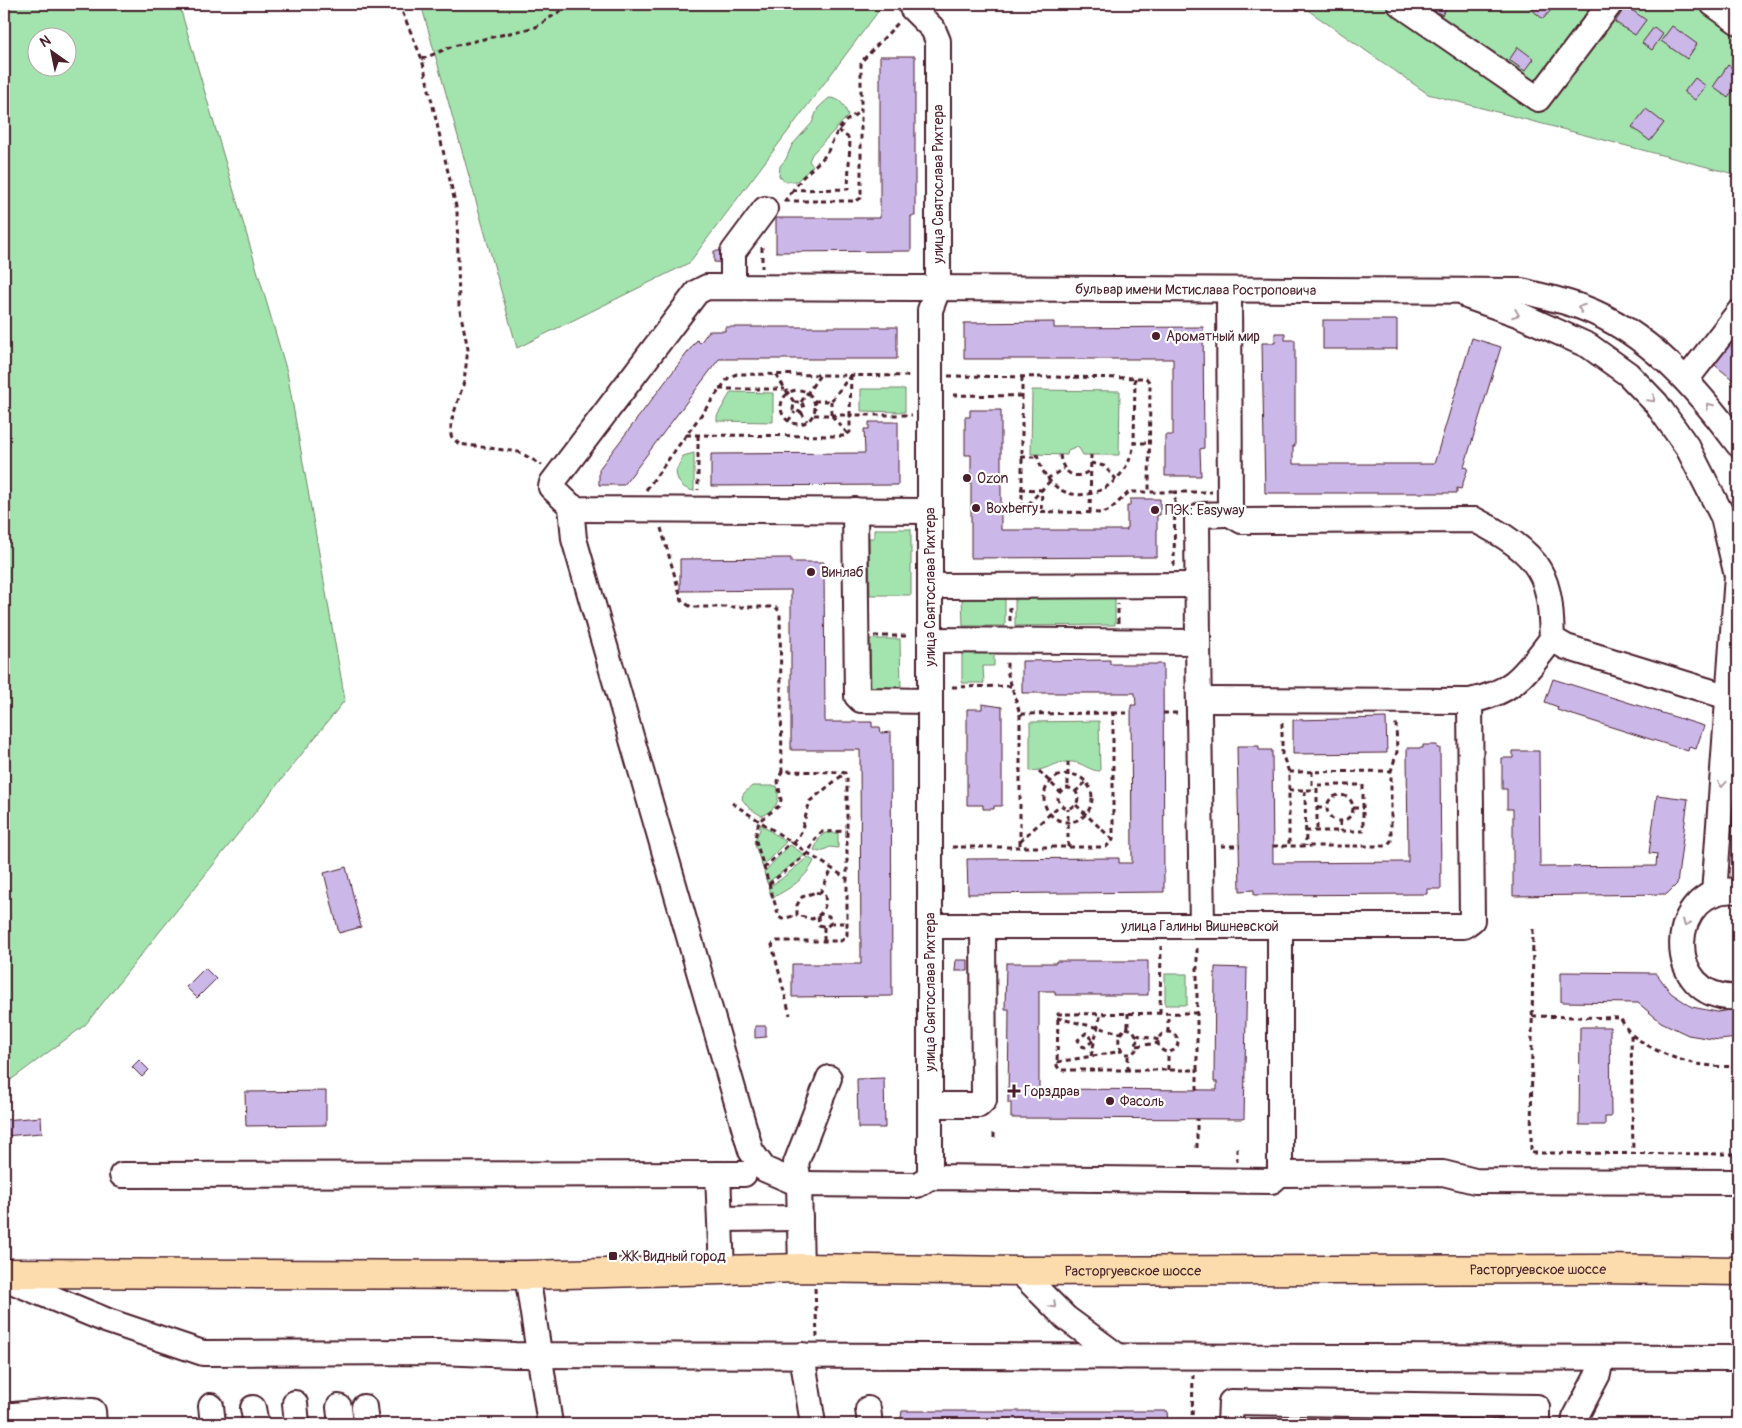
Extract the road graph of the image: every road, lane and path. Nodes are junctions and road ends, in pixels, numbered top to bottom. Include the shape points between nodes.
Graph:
1 (399, 4) edge
2 (571, 4) edge
3 (1400, 4) edge
4 (1610, 4) edge
5 (1714, 4) edge
6 (912, 8) joint
7 (1738, 22) edge
8 (422, 59) junction
9 (861, 112) junction
10 (838, 130) junction
11 (793, 190) junction
12 (777, 206) junction
13 (762, 244) dead end
14 (762, 276) dead end
15 (733, 287) junction
16 (938, 289) junction
17 (1229, 290) junction
18 (1453, 291) junction
19 (1738, 313) edge
20 (776, 374) dead end
21 (820, 375) dead end
22 (1022, 377) dead end
23 (1135, 378) dead end
24 (1686, 380) junction
25 (718, 389) dead end
26 (786, 389) junction
27 (789, 393) junction
28 (808, 393) junction
29 (953, 395) dead end
30 (1022, 396) junction
31 (831, 400) junction
32 (814, 401) junction
33 (794, 402) junction
34 (801, 402) junction
35 (795, 412) junction
36 (801, 412) junction
37 (813, 415) junction
38 (831, 415) junction
39 (850, 415) junction
40 (917, 415) dead end
41 (788, 421) junction
42 (807, 421) junction
43 (848, 434) junction
44 (686, 435) dead end
45 (698, 435) junction
46 (1134, 443) junction
47 (1150, 443) dead end
48 (1738, 444) edge
49 (1060, 455) dead end
50 (1091, 455) dead end
51 (1021, 457) junction
52 (1091, 463) junction
53 (1063, 468) junction
54 (1091, 468) junction
55 (1116, 479) junction
56 (1048, 481) junction
57 (552, 483) junction
58 (1020, 490) junction
59 (1042, 490) junction
60 (698, 491) dead end
61 (1149, 492) dead end
62 (1091, 493) junction
63 (571, 506) junction
64 (656, 509) junction
65 (855, 510) junction
66 (930, 511) junction
67 (1022, 511) junction
68 (1041, 512) junction
69 (1090, 513) junction
70 (1228, 513) junction
71 (1198, 585) junction
72 (930, 586) junction
73 (856, 636) junction
74 (906, 636) dead end
75 (1552, 639) junction
76 (931, 640) junction
77 (1198, 642) junction
78 (1008, 651) dead end
79 (1012, 686) junction
80 (952, 687) dead end
81 (1733, 699) edge
82 (1199, 700) junction
83 (930, 701) junction
84 (1470, 701) junction
85 (1113, 713) junction
86 (1131, 713) dead end
87 (1020, 714) junction
88 (1396, 722) dead end
89 (1282, 723) dead end
90 (1068, 762) dead end
91 (782, 771) junction
92 (1038, 771) dead end
93 (1312, 771) junction
94 (1391, 771) junction
95 (1289, 772) junction
96 (845, 773) junction
97 (1068, 774) junction
98 (1050, 782) junction
99 (1086, 782) junction
100 (1340, 785) junction
101 (1068, 788) junction
102 (1289, 790) junction
103 (1305, 790) junction
104 (1315, 790) junction
105 (1060, 792) junction
106 (1076, 792) junction
107 (1340, 795) junction
108 (732, 803) dead end
109 (1060, 805) junction
110 (1076, 805) junction
111 (1317, 808) junction
112 (1327, 808) junction
113 (1354, 808) junction
114 (1363, 808) junction
115 (1068, 809) junction
116 (1050, 814) junction
117 (1086, 814) junction
118 (759, 821) junction
119 (1340, 821) junction
120 (1068, 822) junction
121 (847, 830) junction
122 (1305, 831) junction
123 (1317, 831) junction
124 (1340, 831) junction
125 (1113, 840) junction
126 (1020, 841) junction
127 (792, 843) junction
128 (1219, 846) dead end
129 (1240, 846) dead end
130 (1273, 846) dead end
131 (1289, 846) junction
132 (1306, 846) junction
133 (952, 847) dead end
134 (1020, 847) junction
135 (1068, 847) junction
136 (808, 853) junction
137 (764, 868) junction
138 (832, 869) junction
139 (847, 879) junction
140 (769, 884) junction
141 (1738, 891) edge
142 (820, 893) junction
143 (1714, 894) junction
144 (797, 915) junction
145 (819, 915) junction
146 (830, 923) junction
147 (847, 923) junction
148 (983, 925) junction
149 (930, 926) junction
150 (1280, 926) junction
151 (824, 927) junction
152 (1533, 929) dead end
153 (1200, 933) junction
154 (1161, 940) dead end
155 (824, 941) junction
156 (1738, 997) edge
157 (1101, 1013) junction
158 (1128, 1013) junction
159 (1160, 1013) junction
160 (1168, 1013) junction
161 (1197, 1013) junction
162 (790, 1015) dead end
163 (1532, 1016) junction
164 (1057, 1018) junction
165 (1097, 1027) junction
166 (1128, 1028) junction
167 (1168, 1032) junction
168 (1121, 1033) junction
169 (1136, 1035) junction
170 (1631, 1035) junction
171 (1093, 1040) junction
172 (1159, 1042) junction
173 (1137, 1046) junction
174 (1122, 1051) junction
175 (1168, 1052) junction
176 (1128, 1054) junction
177 (1091, 1056) junction
178 (1057, 1062) junction
179 (1738, 1066) edge
180 (1128, 1070) junction
181 (1168, 1070) junction
182 (1197, 1070) junction
183 (829, 1078) dead end
184 (1197, 1090) dead end
185 (930, 1105) junction
186 (1197, 1119) dead end
187 (994, 1132) dead end
188 (994, 1138) dead end
189 (1197, 1148) dead end
190 (1633, 1153) junction
191 (1738, 1154) edge
192 (718, 1174) junction
193 (744, 1174) dead end
194 (1280, 1174) junction
195 (122, 1175) dead end
196 (930, 1177) junction
197 (1738, 1182) edge
198 (799, 1184) junction
199 (800, 1218) junction
200 (720, 1219) junction
201 (801, 1268) junction
202 (722, 1270) junction
203 (1019, 1271) junction
204 (1738, 1271) edge
205 (4, 1273) edge
206 (527, 1276) junction
207 (4, 1278) edge
208 (538, 1355) junction
209 (802, 1355) junction
210 (1119, 1357) junction
211 (1601, 1358) junction
212 (1738, 1358) edge
213 (1194, 1366) dead end
214 (4, 1416) edge
215 (1568, 1422) edge
216 (94, 1424) edge
217 (550, 1424) edge
218 (814, 1424) edge
219 (1192, 1424) edge
220 (1230, 1424) edge
221 (1537, 1424) edge

1 - 8 path
2 - 8 path via 536,27 453,46
3 - 4 street via 1538,99
5 - 7 street
6 - 9 path via 861,62
6 - 16 street, улица Святослава Рихтера via 933,29 938,41
8 - 57 path via 457,211 459,306 468,349 464,382 451,422 451,436 459,444 519,452 546,467
9 - 10 path
9 - 12 path via 861,198 856,201
10 - 11 path via 826,155
10 - 11 path via 850,139 848,189
11 - 12 path
12 - 15 street via 734,252
13 - 14 path
15 - 16 street, бульвар имени Мстислава Ростроповича
15 - 57 street, бульвар имени Мстислава Ростроповича via 707,287 697,292
16 - 17 street, бульвар имени Мстислава Ростроповича
16 - 66 street, улица Святослава Рихтера via 930,310
17 - 18 street, бульвар имени Мстислава Ростроповича
17 - 70 street
24 -> 18 street, бульвар имени Мстислава Ростроповича via 1672,365 1625,329 1582,307 1522,291
18 -> 81 street via 1520,315 1589,346 1628,374 1656,402 1688,448 1723,517 1737,576
19 - 24 street
20 - 26 path
21 - 28 path
22 - 30 path
23 - 46 path
48 -> 24 street, бульвар имени Мстислава Ростроповича via 1708,403
25 - 26 path
26 - 27 path
27 - 28 path via 801,390
27 - 33 path
27 - 41 path via 782,400 781,408
28 - 32 path
28 - 34 path
29 - 30 path
30 - 51 path
31 - 32 path
31 - 38 path
31 - 39 path via 851,375
32 - 37 path
33 - 34 path
33 - 35 path
34 - 36 path via 804,408
35 - 36 path
35 - 41 path
36 - 42 path
37 - 38 path
37 - 42 path
38 - 39 path
38 - 43 path
39 - 40 path
39 - 43 path
41 - 42 path via 795,424
43 - 45 path
44 - 45 path
45 - 60 path
46 - 47 path
46 - 55 path via 1129,464
49 - 53 path
50 - 52 path
51 - 56 path via 1037,456
51 - 58 path
52 - 54 path
52 - 55 path via 1104,466
53 - 54 path via 1071,476 1080,476
53 - 56 path
54 - 62 path
55 - 62 path
56 - 59 path
56 - 62 path via 1067,494
57 - 63 street via 553,492
58 - 59 path
58 - 67 path
59 - 67 path
59 - 68 path
61 - 69 path via 1130,492 1107,512
62 - 69 path
63 - 64 street via 578,509
63 - 198 street via 574,539 751,1151 764,1169
64 - 65 street
64 - 91 path via 682,601 686,605 772,606 780,614
65 - 66 street
65 - 73 street
66 - 72 street, улица Святослава Рихтера
67 - 68 path
68 - 69 path
70 - 71 street via 1202,514 1197,519
70 - 75 street via 1242,521 1475,520 1509,538 1539,569 1549,600
71 - 72 street
71 - 77 street
72 - 76 street, улица Святослава Рихтера
73 - 74 path
73 - 83 street via 858,700
75 - 81 street
75 - 84 street via 1511,687 1491,697
76 - 77 street
76 - 83 street, улица Святослава Рихтера
77 - 82 street
78 - 79 path via 1007,671
79 - 80 path
79 - 87 path
81 -> 143 street
82 - 84 street
82 - 153 street
83 - 149 street, улица Святослава Рихтера
84 - 150 street, улица Галины Вишневской via 1470,924
85 - 86 path
85 - 87 path
85 - 125 path
87 - 126 path
88 - 94 path via 1397,752
89 - 95 path via 1282,754
90 - 97 path
91 - 96 path
91 - 118 path via 778,781 779,806
92 - 98 path
93 - 94 path
93 - 95 path
93 - 104 path
94 - 132 path via 1390,844
95 - 102 path
96 - 121 path
96 - 127 path via 810,801 801,832
97 - 98 path
97 - 99 path
97 - 101 path
98 - 105 path
98 - 116 path via 1043,799
99 - 106 path
99 - 117 path via 1092,798
100 - 104 path via 1317,785
100 - 107 path
100 - 114 path via 1363,785
101 - 105 path
101 - 106 path
102 - 103 path
102 - 131 path
103 - 104 path
103 - 122 path
104 - 111 path
105 - 109 path via 1057,799
106 - 110 path
107 - 112 path via 1332,797
107 - 113 path via 1348,797
108 - 118 path
109 - 115 path
109 - 116 path
110 - 115 path
110 - 117 path
111 - 112 path
111 - 123 path
112 - 119 path via 1332,818
113 - 114 path
113 - 119 path via 1348,818
114 - 124 path via 1363,831
115 - 120 path
116 - 120 path
116 - 126 path
117 - 120 path
117 - 125 path
118 - 127 path
118 - 137 path via 755,838
119 - 124 path
120 - 135 path
121 - 136 path via 822,832
121 - 139 path
122 - 123 path
122 - 132 path
123 - 124 path
125 - 135 path via 1106,847
126 - 134 path
127 - 136 path
127 - 137 path
128 - 129 path
130 - 131 path
131 - 132 path
133 - 134 path
134 - 135 path
136 - 138 path
136 - 140 path
137 - 140 path
138 - 139 path
138 - 142 path
139 - 147 path
140 - 144 path via 780,918
141 - 143 street
142 - 144 path via 810,892 802,897
142 - 145 path via 826,900
143 -> 156 street via 1688,917 1682,934 1681,952 1686,969 1697,983 1712,993
144 - 145 path via 807,919
145 - 146 path via 829,916
145 - 151 path via 818,925
146 - 147 path
146 - 151 path
147 - 155 path via 845,939
148 - 149 street, улица Галины Вишневской
148 - 153 street, улица Галины Вишневской
148 - 185 street via 984,1100 979,1105
149 - 185 street, улица Святослава Рихтера
150 - 153 street, улица Галины Вишневской
150 - 194 street
151 - 155 path
152 - 163 path
153 - 161 path
154 - 159 path
155 - 162 path via 777,941 772,944
157 - 158 path
157 - 164 path via 1061,1013
157 - 165 path
158 - 159 path
158 - 166 path
159 - 160 path
160 - 161 path
160 - 167 path
161 - 182 path
163 - 170 path via 1620,1018
163 - 190 path via 1530,1153
164 - 165 path
164 - 178 path
165 - 168 path
165 - 171 path
166 - 168 path
166 - 169 path
167 - 172 path via 1162,1034
167 - 175 path via 1175,1034 1179,1042 1174,1050
168 - 174 path
169 - 172 path
169 - 173 path
170 - 179 path via 1652,1050 1685,1062
170 - 190 path
171 - 171 path via 1086,1033 1078,1040 1085,1047
171 - 177 path
172 - 173 path
172 - 175 path via 1162,1050
173 - 176 path via 1132,1054
174 - 176 path
174 - 177 path
175 - 181 path
176 - 180 path
177 - 178 path
178 - 180 path via 1060,1070
180 - 181 path
181 - 182 path
182 - 184 path
183 - 198 street via 796,1163
185 - 196 street, улица Святослава Рихтера
186 - 189 path
187 - 188 path
190 - 191 path
192 - 193 street
192 - 195 street
192 - 200 street
194 - 196 street via 1272,1182
194 - 197 street via 1443,1173 1475,1181
196 - 198 street via 916,1184
198 - 199 street
199 - 200 street
199 - 201 street
200 - 202 street
201 - 202 main road, Расторгуевское шоссе
201 - 203 main road, Расторгуевское шоссе
202 - 206 main road, Расторгуевское шоссе
203 - 204 main road, Расторгуевское шоссе
203 -> 210 street via 1066,1318
205 - 206 main road, Расторгуевское шоссе
206 - 208 street
207 - 208 street via 108,1320 203,1353
208 - 209 street
208 - 217 street
209 - 210 street
209 - 218 street
210 - 211 street
211 - 212 street
211 - 215 street via 1598,1374
213 - 219 path
214 - 216 street via 64,1410 93,1411
220 - 221 street via 1231,1402 1537,1407

